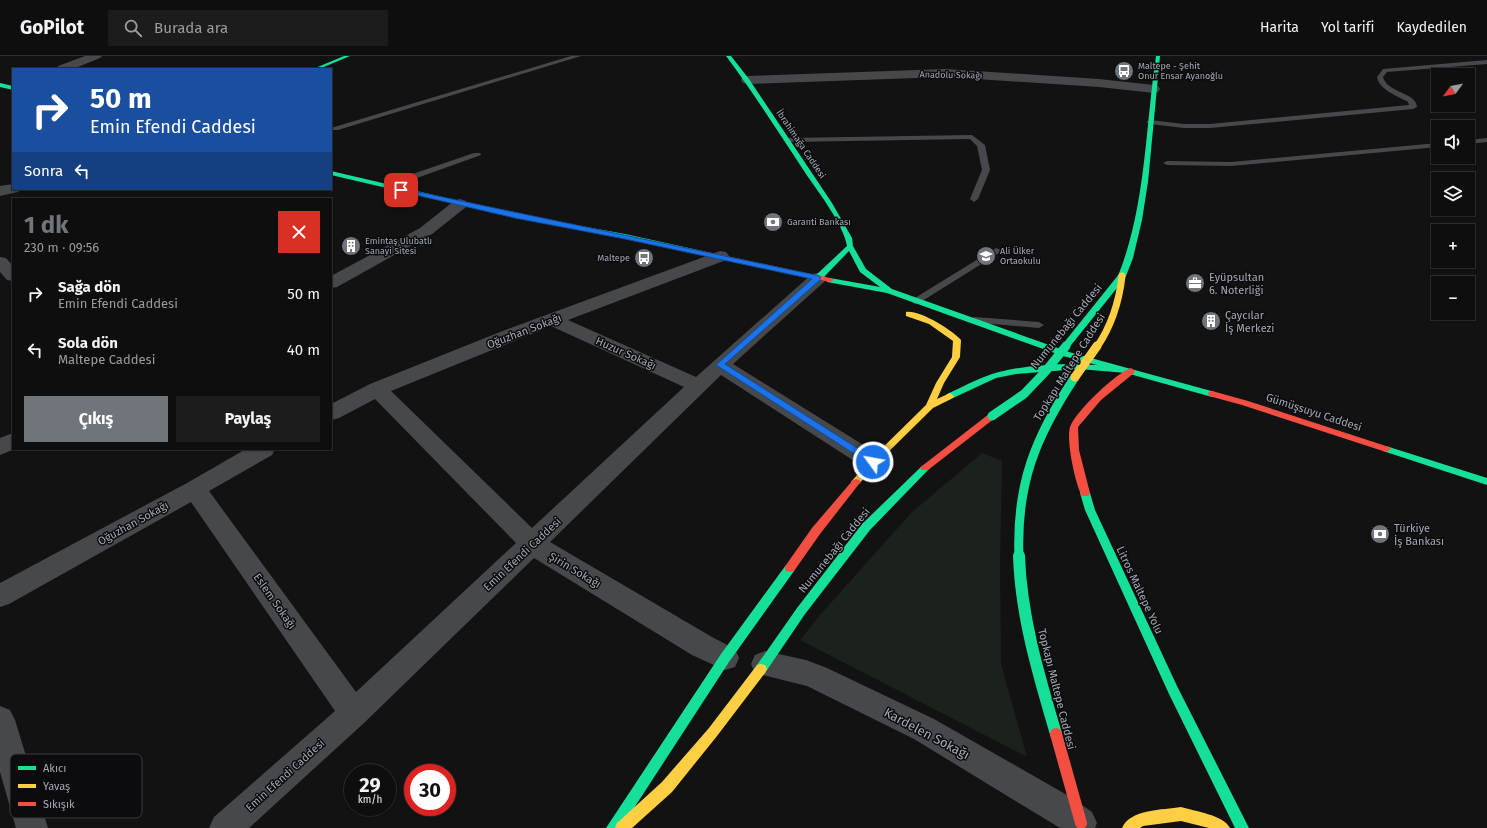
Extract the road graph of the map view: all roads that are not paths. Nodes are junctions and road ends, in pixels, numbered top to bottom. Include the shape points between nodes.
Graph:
1 (96, 56) edge
2 (348, 56) edge
3 (578, 56) edge
4 (728, 56) edge
5 (1158, 56) edge
6 (1487, 62) edge
7 (65, 68) edge
8 (317, 68) edge
9 (747, 80) junction
10 (0, 85) edge
11 (12, 88) edge
12 (1154, 89) junction
13 (1150, 122) junction
14 (335, 128) dead end
15 (787, 140) junction
16 (1487, 140) edge
17 (1475, 141) edge
18 (1431, 146) edge
19 (477, 155) dead end
20 (1167, 163) dead end
21 (332, 173) edge
22 (386, 186) junction
23 (12, 189) edge
24 (0, 191) edge
25 (974, 200) dead end
26 (460, 204) junction
27 (850, 246) junction
28 (996, 251) dead end
29 (720, 256) junction
30 (0, 262) edge
31 (1122, 276) junction
32 (8, 277) edge
33 (818, 278) junction
34 (332, 282) edge
35 (889, 292) junction
36 (850, 294) dead end
37 (915, 301) junction
38 (902, 312) dead end
39 (553, 320) junction
40 (968, 320) junction
41 (1039, 325) dead end
42 (720, 365) junction
43 (1131, 371) junction
44 (699, 386) junction
45 (376, 389) junction
46 (930, 406) junction
47 (332, 412) edge
48 (12, 441) edge
49 (0, 447) edge
50 (262, 450) edge
51 (873, 462) junction
52 (1487, 482) edge
53 (196, 489) junction
54 (532, 544) junction
55 (0, 596) edge
56 (725, 658) junction
57 (765, 664) junction
58 (354, 713) junction
59 (0, 720) edge
60 (10, 754) edge
61 (29, 818) edge
62 (1081, 826) edge
63 (32, 828) edge
64 (226, 828) edge
65 (613, 828) edge
66 (622, 828) edge
67 (1129, 828) edge
68 (1223, 828) edge
69 (1242, 828) edge

1 - 7 street
2 - 8 main road
3 - 14 lane
4 - 9 main road, İbrahimağa Caddesi
5 - 12 main road, Topkapı Maltepe Caddesi
6 - 13 lane via 1385,70 1380,77 1381,82 1411,101 1413,106 1210,126
9 - 12 street, Anadolu Sokağı via 945,73
9 - 15 main road, İbrahimağa Caddesi
10 - 11 main road
12 - 13 main road, Topkapı Maltepe Caddesi
13 - 31 main road, Topkapı Maltepe Caddesi via 1148,161 1139,222
15 - 25 lane via 972,137 981,145 986,170
15 - 27 main road, İbrahimağa Caddesi via 830,203 849,238
16 - 17 lane
18 - 20 lane via 1231,164
19 - 22 lane
21 - 22 main road
22 - 26 main road
23 - 24 street
26 - 29 main road
26 - 34 street via 426,231
27 - 33 main road
27 - 35 main road, İbrahimağa Caddesi via 863,270
28 - 37 lane
29 - 33 main road
29 - 39 street, Oğuzhan Sokağı
30 - 32 street
31 - 57 main road, Numunebağı Caddesi, bridge via 1068,346 1033,385 931,462 866,527 801,611
31 - 62 main road, Topkapı Maltepe Caddesi, bridge via 1120,301 1113,322 1048,420 1037,443 1024,476 1017,524 1018,571 1033,652
33 - 35 main road
33 - 36 main road
33 - 42 street, Emin Efendi Caddesi
35 - 37 main road
37 - 40 main road
38 - 46 main road via 932,322 958,340 954,362
39 - 44 street, Huzur Sokağı
39 - 45 street, Oğuzhan Sokağı
40 - 41 lane
40 - 43 main road via 1066,354
42 - 44 street, Emin Efendi Caddesi
42 - 51 street
43 - 46 main road via 1079,366 1016,371 994,376
43 - 52 main road, Gümüşsuyu Caddesi via 1245,403
43 - 69 main road, Litros Maltepe Yolu via 1110,386 1088,408 1074,427 1079,475 1090,510 1126,589
44 - 54 street, Emin Efendi Caddesi
45 - 47 street, Oğuzhan Sokağı
45 - 54 street, Şirin Sokağı
46 - 51 main road
48 - 49 street
50 - 53 street, Oğuzhan Sokağı
51 - 56 main road via 816,531
53 - 55 street, Oğuzhan Sokağı
53 - 58 street, Eslem Sokağı
54 - 56 street, Şirin Sokağı
54 - 58 street, Emin Efendi Caddesi
56 - 65 main road
57 - 62 street, Kardelen Sokağı via 806,672 924,729 1056,806
57 - 66 main road, Numunebağı Caddesi via 667,787
58 - 64 street, Emin Efendi Caddesi
59 - 60 street
61 - 63 street
67 - 68 main road via 1140,820 1181,814 1215,823

